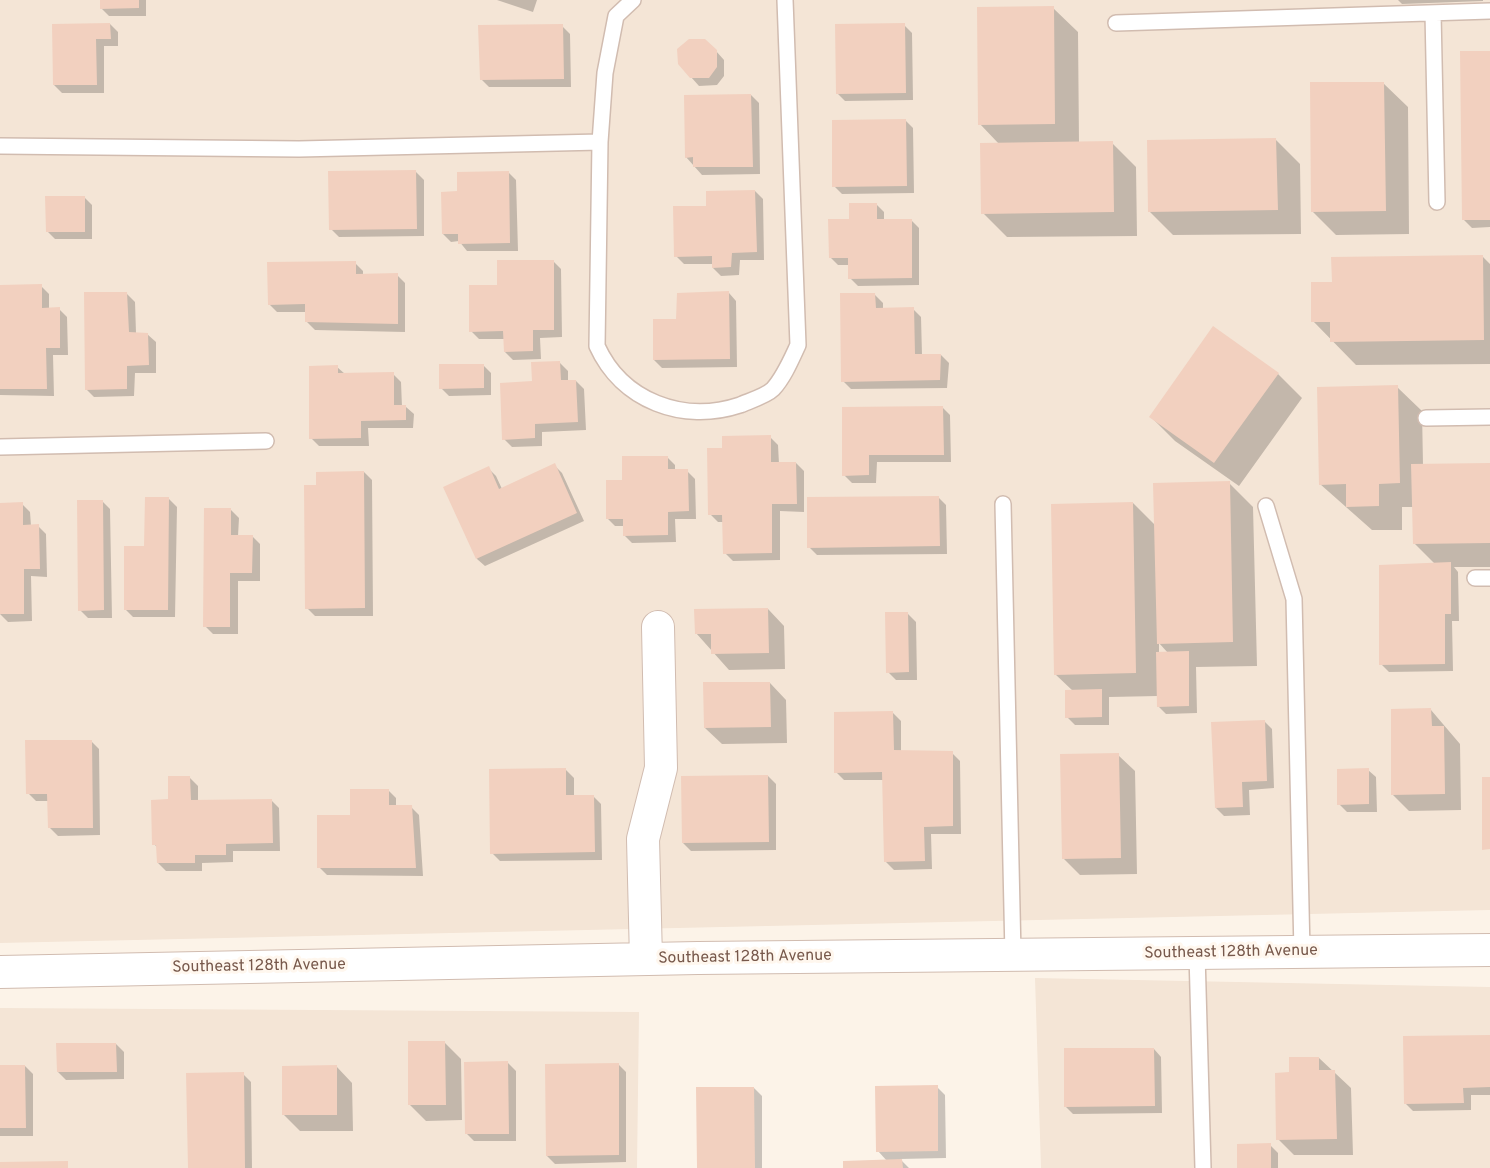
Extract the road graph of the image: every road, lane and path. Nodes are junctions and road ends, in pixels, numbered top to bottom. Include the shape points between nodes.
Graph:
1 (633, 0) edge
2 (785, 0) edge
3 (1490, 11) edge
4 (1433, 13) junction
5 (1116, 22) dead end
6 (600, 142) junction
7 (0, 146) edge
8 (1437, 202) dead end
9 (1490, 417) edge
10 (1426, 418) dead end
11 (266, 441) dead end
12 (0, 447) edge
13 (1003, 504) dead end
14 (1266, 506) dead end
15 (658, 627) dead end
16 (1490, 950) edge
17 (1302, 952) junction
18 (1197, 954) junction
19 (1012, 955) junction
20 (646, 959) junction
21 (0, 972) edge
22 (1203, 1168) edge

1 - 6 lane via 616,16 605,73
2 - 6 lane via 798,345 771,391 724,410 696,411 645,399 606,366 597,346
3 - 4 lane
4 - 5 lane
4 - 8 lane
6 - 7 lane via 299,149
9 - 10 lane
11 - 12 lane
13 - 19 lane
14 - 17 lane via 1294,599
15 - 20 street via 661,768 643,839
16 - 17 street, Southeast 128th Avenue
17 - 18 street, Southeast 128th Avenue
18 - 19 street, Southeast 128th Avenue
18 - 22 lane
19 - 20 street, Southeast 128th Avenue
20 - 21 street, Southeast 128th Avenue

